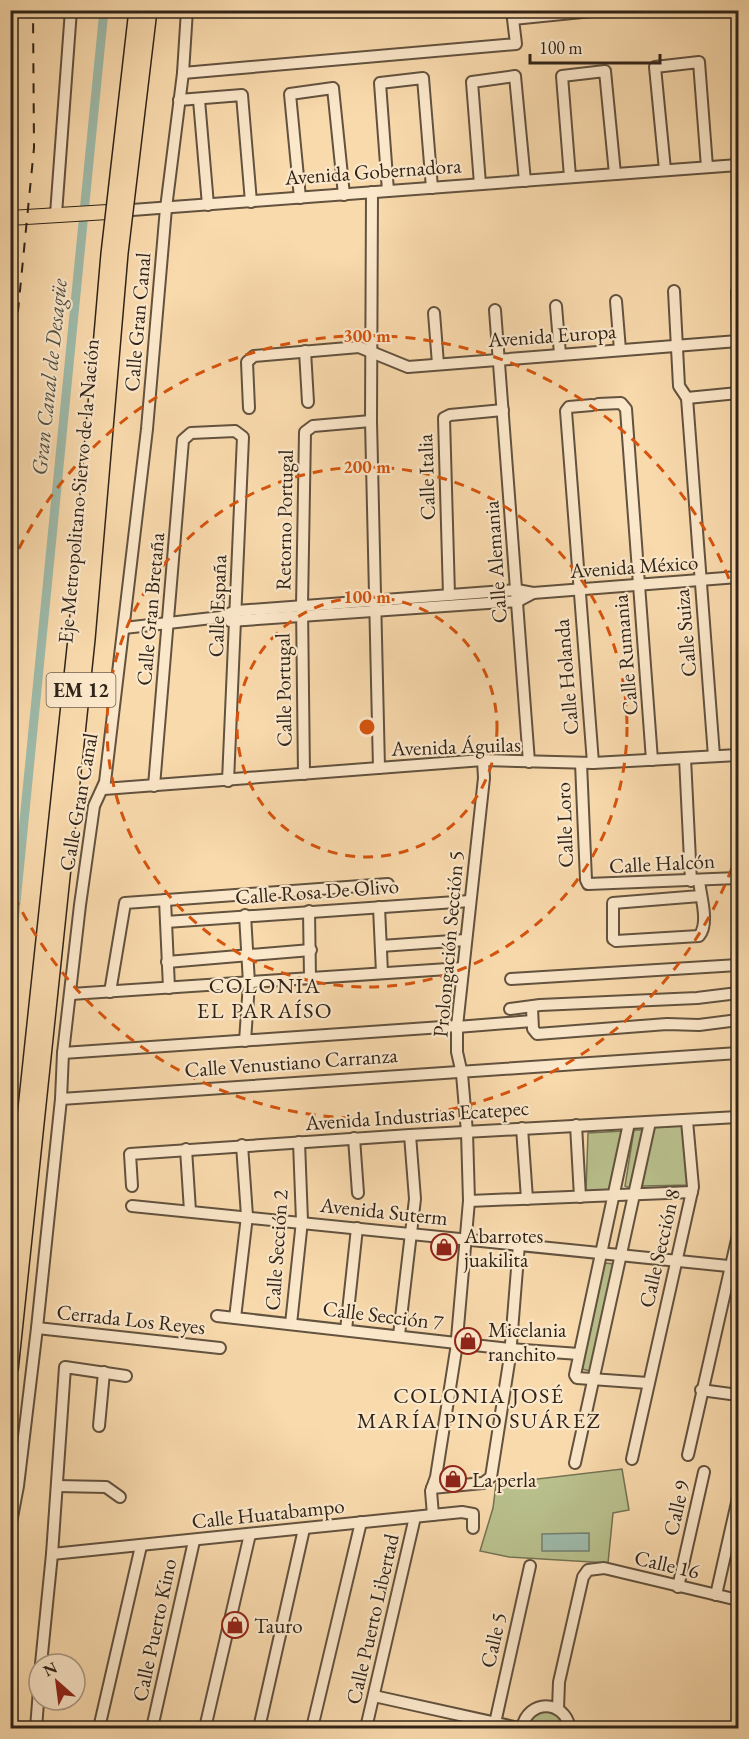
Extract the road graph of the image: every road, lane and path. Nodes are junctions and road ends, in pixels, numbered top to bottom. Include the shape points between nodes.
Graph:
1 (71, 10) edge
2 (137, 10) edge
3 (149, 10) edge
4 (187, 10) edge
5 (602, 10) edge
6 (183, 73) junction
7 (179, 100) junction
8 (199, 100) junction
9 (738, 165) edge
10 (707, 167) junction
11 (665, 170) junction
12 (615, 174) junction
13 (570, 177) junction
14 (525, 181) junction
15 (480, 184) junction
16 (432, 188) junction
17 (388, 191) junction
18 (372, 192) junction
19 (344, 195) junction
20 (300, 198) junction
21 (251, 201) junction
22 (208, 205) junction
23 (165, 208) junction
24 (132, 210) joint
25 (62, 214) junction
26 (10, 218) edge
27 (674, 291) dead end
28 (737, 292) dead end
29 (616, 301) dead end
30 (556, 306) dead end
31 (495, 310) dead end
32 (434, 313) dead end
33 (738, 333) edge
34 (738, 341) edge
35 (678, 345) junction
36 (620, 350) junction
37 (305, 351) junction
38 (371, 351) junction
39 (560, 354) junction
40 (499, 358) junction
41 (438, 364) junction
42 (738, 393) edge
43 (687, 398) junction
44 (308, 402) dead end
45 (249, 408) dead end
46 (567, 408) joint
47 (503, 410) junction
48 (371, 421) junction
49 (186, 436) joint
50 (738, 577) edge
51 (700, 581) junction
52 (638, 584) junction
53 (579, 589) junction
54 (517, 590) junction
55 (533, 593) junction
56 (449, 595) junction
57 (375, 600) junction
58 (518, 601) junction
59 (302, 606) junction
60 (376, 613) junction
61 (236, 616) junction
62 (302, 618) junction
63 (168, 623) junction
64 (123, 628) junction
65 (738, 755) edge
66 (714, 756) junction
67 (685, 758) junction
68 (483, 760) junction
69 (652, 760) junction
70 (529, 762) junction
71 (581, 763) junction
72 (593, 763) junction
73 (379, 768) junction
74 (304, 774) junction
75 (228, 780) junction
76 (154, 786) junction
77 (104, 789) junction
78 (738, 878) edge
79 (695, 880) junction
80 (388, 884) dead end
81 (588, 884) joint
82 (700, 896) junction
83 (165, 900) junction
84 (470, 901) junction
85 (379, 907) junction
86 (309, 912) junction
87 (245, 915) junction
88 (166, 922) junction
89 (466, 940) junction
90 (381, 946) junction
91 (311, 950) junction
92 (248, 956) junction
93 (167, 962) junction
94 (738, 965) edge
95 (463, 968) junction
96 (382, 974) junction
97 (310, 978) junction
98 (511, 979) dead end
99 (249, 983) junction
100 (169, 988) junction
101 (110, 992) junction
102 (738, 993) edge
103 (71, 994) junction
104 (532, 1008) junction
105 (510, 1009) dead end
106 (738, 1020) edge
107 (532, 1021) junction
108 (457, 1027) junction
109 (245, 1041) junction
110 (63, 1053) junction
111 (738, 1053) edge
112 (461, 1070) junction
113 (61, 1099) junction
114 (738, 1117) edge
115 (687, 1121) junction
116 (650, 1122) junction
117 (629, 1123) junction
118 (576, 1125) junction
119 (522, 1128) junction
120 (467, 1132) junction
121 (410, 1135) junction
122 (354, 1138) junction
123 (299, 1142) junction
124 (242, 1145) junction
125 (186, 1149) junction
126 (132, 1186) dead end
127 (692, 1192) junction
128 (358, 1193) dead end
129 (633, 1195) junction
130 (614, 1196) junction
131 (580, 1197) junction
132 (526, 1199) junction
133 (469, 1202) junction
134 (132, 1206) dead end
135 (190, 1211) junction
136 (248, 1216) junction
137 (302, 1221) junction
138 (357, 1228) junction
139 (412, 1234) junction
140 (738, 1235) edge
141 (466, 1240) junction
142 (519, 1244) junction
143 (603, 1252) junction
144 (622, 1255) junction
145 (10, 1260) edge
146 (676, 1261) junction
147 (735, 1267) edge
148 (217, 1316) dead end
149 (235, 1318) junction
150 (291, 1324) junction
151 (37, 1328) junction
152 (346, 1330) junction
153 (399, 1335) junction
154 (455, 1343) junction
155 (220, 1348) dead end
156 (510, 1349) junction
157 (579, 1354) junction
158 (10, 1370) edge
159 (104, 1372) junction
160 (126, 1376) dead end
161 (593, 1380) junction
162 (648, 1383) junction
163 (701, 1390) junction
164 (738, 1395) edge
165 (99, 1426) dead end
166 (688, 1455) dead end
167 (632, 1459) dead end
168 (575, 1463) dead end
169 (704, 1472) dead end
170 (57, 1486) junction
171 (432, 1488) junction
172 (120, 1497) dead end
173 (738, 1498) edge
174 (433, 1515) junction
175 (415, 1517) junction
176 (360, 1522) junction
177 (10, 1528) edge
178 (473, 1528) dead end
179 (304, 1529) junction
180 (250, 1534) junction
181 (194, 1541) junction
182 (141, 1546) junction
183 (52, 1554) junction
184 (530, 1566) dead end
185 (678, 1587) junction
186 (716, 1595) junction
187 (738, 1600) edge
188 (42, 1652) edge
189 (374, 1696) junction
190 (553, 1707) junction
191 (37, 1712) edge
192 (495, 1723) junction
193 (36, 1728) edge
194 (99, 1728) edge
195 (152, 1728) edge
196 (205, 1728) edge
197 (259, 1728) edge
198 (312, 1728) edge
199 (366, 1728) edge
200 (520, 1728) edge
201 (570, 1728) edge

1 - 25 street
2 - 145 highway, Eje Metropolitano Siervo de la Nación / EM 12, bridge via 109,254 76,639
3 - 158 highway, Eje Metropolitano Siervo de la Nación / EM 12, bridge via 120,253 87,639
4 - 6 street, Calle Gran Canal
5 - 6 street via 513,19 516,44
6 - 7 street, Calle Gran Canal
7 - 8 street
7 - 23 street, Calle Gran Canal
8 - 21 street via 242,95
8 - 22 street
9 - 10 street, Avenida Gobernadora
10 - 11 street, Avenida Gobernadora
10 - 11 street via 699,62 655,67
11 - 12 street, Avenida Gobernadora
12 - 13 street, Avenida Gobernadora
12 - 13 street via 605,71 562,76
13 - 14 street, Avenida Gobernadora
14 - 15 street, Avenida Gobernadora
14 - 15 street via 515,76 472,82
15 - 16 street, Avenida Gobernadora
16 - 17 street, Avenida Gobernadora
16 - 17 street via 423,78 380,83
17 - 18 street, Avenida Gobernadora
18 - 19 street, Avenida Gobernadora
18 - 38 street
19 - 20 street, Avenida Gobernadora
19 - 20 street via 333,88 290,94
20 - 21 street, Avenida Gobernadora
21 - 22 street, Avenida Gobernadora
22 - 23 street, Avenida Gobernadora
23 - 24 street, Avenida Gobernadora
23 - 64 street, Calle Gran Canal via 147,429
24 - 25 main road, Avenida Gobernadora, bridge
25 - 26 main road, Avenida Gobernadora
27 - 35 street, Calle Suiza
28 - 33 street
29 - 36 street
30 - 39 street
31 - 40 street, Calle Alemania
32 - 41 street
34 - 35 street, Avenida Europa
35 - 36 street, Avenida Europa
35 - 43 street, Calle Suiza via 679,386
36 - 39 street, Avenida Europa
37 - 38 street, Avenida Europa via 359,347
37 - 44 street
37 - 45 street, Avenida Europa via 249,358
38 - 41 street, Avenida Europa via 405,367
38 - 48 street
39 - 40 street, Avenida Europa
40 - 41 street, Avenida Europa
40 - 47 street, Calle Alemania
42 - 43 street
43 - 51 street, Calle Suiza
46 - 52 street, Calle Rumania via 595,404 623,405 626,409
46 - 53 street, Calle Holanda
47 - 54 street, Calle Alemania
47 - 56 street, Calle Italia via 444,418
48 - 57 street
48 - 59 street, Retorno Portugal via 313,426 305,432
49 - 61 street, Calle España via 235,431 243,437
49 - 63 street, Calle Gran Bretaña
50 - 51 street, Avenida México
51 - 52 street, Avenida México
51 - 66 street, Calle Suiza
52 - 53 street, Avenida México
52 - 69 street, Calle Rumania
53 - 55 street, Avenida México
53 - 72 street, Calle Holanda
54 - 55 street, Avenida México
54 - 56 street, Avenida México
54 - 58 street, Calle Alemania
55 - 58 street, Avenida México
56 - 57 street, Avenida México
57 - 59 street, Avenida México
57 - 60 street
58 - 60 street, Avenida México
58 - 70 street, Calle Alemania
59 - 61 street, Avenida México
59 - 62 street, Calle Portugal
60 - 62 street, Avenida México
60 - 73 street
61 - 62 street, Avenida México
61 - 63 street, Avenida México
61 - 75 street, Calle España
62 - 74 street, Calle Portugal
63 - 64 street, Avenida México
63 - 76 street, Calle Gran Bretaña
64 - 77 street, Calle Gran Canal
65 - 66 street, Avenida Águilas
66 - 67 street, Avenida Águilas
67 - 69 street, Avenida Águilas
67 - 79 street
68 - 70 street, Avenida Águilas
68 - 73 street, Avenida Águilas
68 - 84 street, Prolongación Sección 5
69 - 72 street, Avenida Águilas
70 - 71 street, Avenida Águilas
71 - 72 street, Avenida Águilas
71 - 81 street, Calle Loro
73 - 74 street, Avenida Águilas
74 - 75 street, Avenida Águilas
75 - 76 street, Avenida Águilas
76 - 77 street, Avenida Águilas
77 - 103 street, Calle Gran Canal via 94,806
78 - 79 street, Calle Halcón
79 - 81 street, Calle Halcón
79 - 82 street
80 - 83 street, Calle Rosa De Olivo
82 - 82 street via 703,931 699,936 613,939 613,903
83 - 88 street
83 - 101 street, Calle Rosa De Olivo via 125,903
84 - 85 street, Calle Rosa De Olivo
84 - 89 street, Prolongación Sección 5
85 - 86 street, Calle Rosa De Olivo
85 - 90 street
86 - 87 street, Calle Rosa De Olivo
86 - 91 street
87 - 88 street, Calle Rosa De Olivo
87 - 92 street
88 - 93 street
89 - 90 street
89 - 95 street, Prolongación Sección 5
90 - 96 street
91 - 92 street
91 - 97 street
92 - 93 street
92 - 99 street
93 - 100 street
94 - 98 street
95 - 96 street
95 - 108 street, Prolongación Sección 5
96 - 97 street
97 - 99 street
99 - 100 street
99 - 109 street
100 - 101 street
101 - 103 street
102 - 104 street
103 - 110 street, Calle Gran Canal
104 - 105 street
104 - 107 street
106 - 107 street via 537,1034
107 - 108 street
108 - 109 street
108 - 112 street, Prolongación Sección 5
109 - 110 street
110 - 113 street, Calle Gran Canal
111 - 112 street, Calle Venustiano Carranza
112 - 113 street, Calle Venustiano Carranza
112 - 120 street, Prolongación Sección 5
113 - 151 street, Calle Gran Canal
114 - 115 street, Avenida Industrias Ecatepec
115 - 116 street, Avenida Industrias Ecatepec
115 - 127 street, Calle Sección 8
116 - 117 street, Avenida Industrias Ecatepec
116 - 129 street
117 - 118 street, Avenida Industrias Ecatepec
117 - 130 street
118 - 119 street, Avenida Industrias Ecatepec
118 - 131 street
119 - 120 street, Avenida Industrias Ecatepec
119 - 132 street
120 - 121 street, Avenida Industrias Ecatepec
120 - 133 street, Prolongación Sección 5
121 - 122 street, Avenida Industrias Ecatepec
121 - 139 street
122 - 123 street, Avenida Industrias Ecatepec
122 - 128 street
123 - 124 street, Avenida Industrias Ecatepec
123 - 137 street, Calle Sección 2
124 - 125 street, Avenida Industrias Ecatepec
124 - 136 street
125 - 126 street, Avenida Industrias Ecatepec via 130,1154
125 - 135 street
127 - 129 street
127 - 146 street, Calle Sección 8
129 - 130 street
129 - 144 street
130 - 131 street
130 - 143 street
131 - 132 street
132 - 133 street
133 - 141 street, Prolongación Sección 5
134 - 135 street, Avenida Suterm
135 - 136 street, Avenida Suterm
136 - 137 street, Avenida Suterm
136 - 149 street
137 - 138 street, Avenida Suterm
137 - 150 street, Calle Sección 2
138 - 139 street, Avenida Suterm
138 - 152 street
139 - 141 street, Avenida Suterm
139 - 153 street
140 - 147 street
141 - 142 street, Avenida Suterm
141 - 154 street, Prolongación Sección 5
142 - 143 street, Avenida Suterm
142 - 156 street
143 - 144 street, Avenida Suterm
143 - 157 street
144 - 146 street, Avenida Suterm
144 - 161 street
146 - 147 street, Avenida Suterm
146 - 162 street, Calle Sección 8
147 - 163 street
148 - 149 street, Calle Sección 7
149 - 150 street, Calle Sección 7
150 - 152 street, Calle Sección 7
151 - 155 street, Cerrada Los Reyes
151 - 177 street, Calle Gran Canal
152 - 153 street, Calle Sección 7
153 - 154 street, Calle Sección 7
154 - 156 street, Calle Sección 7
154 - 171 street, Prolongación Sección 5
156 - 157 street, Calle Sección 7
156 - 171 street via 488,1481
157 - 161 street via 576,1376
159 - 160 street
159 - 165 street
159 - 170 street via 65,1367
161 - 162 street
161 - 168 street
162 - 167 street, Calle Sección 8
163 - 164 street
163 - 166 street
169 - 185 street, Calle 9
170 - 172 street via 106,1487
170 - 183 street
171 - 174 street, Prolongación Sección 5
173 - 186 street
174 - 175 street, Calle Huatabampo
174 - 178 street, Calle Huatabampo via 471,1513
175 - 176 street, Calle Huatabampo
175 - 189 street, Calle Puerto Libertad
176 - 179 street, Calle Huatabampo
176 - 198 street
179 - 180 street, Calle Huatabampo
179 - 197 street
180 - 181 street, Calle Huatabampo
180 - 196 street
181 - 182 street, Calle Huatabampo
181 - 195 street, Calle Puerto Kino
182 - 183 street, Calle Huatabampo
182 - 194 street
183 - 188 street
184 - 192 street, Calle 5
185 - 186 street, Calle 16
185 - 190 street, Calle 16 via 604,1568 588,1570 583,1577
186 - 187 street, Calle 16
189 - 192 street
189 - 199 street, Calle Puerto Libertad
190 - 200 street via 534,1709
190 - 201 street via 568,1720
191 - 193 street
192 - 200 street

